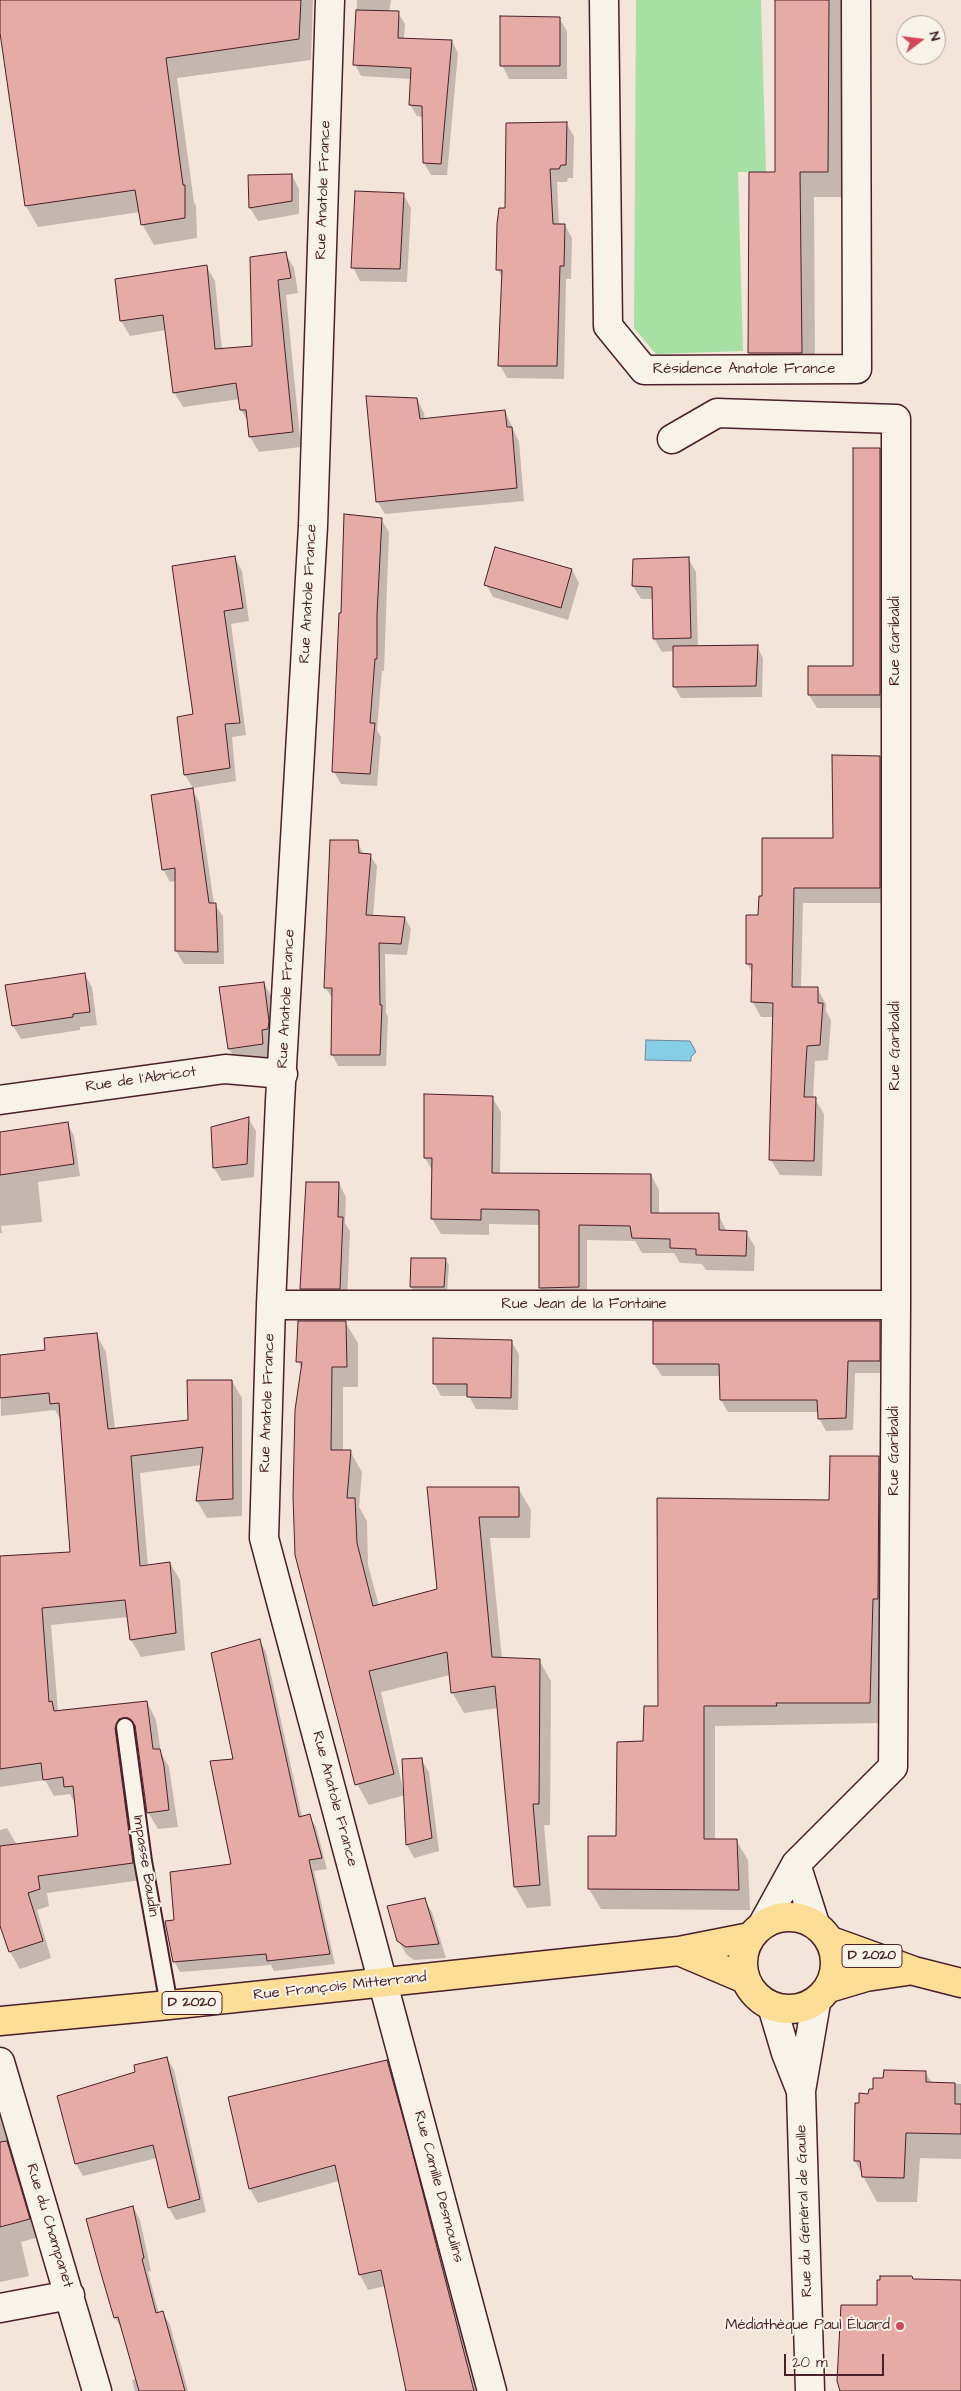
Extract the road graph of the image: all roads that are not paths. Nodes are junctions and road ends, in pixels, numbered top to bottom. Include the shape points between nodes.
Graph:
1 (330, 0) edge
2 (604, 0) edge
3 (856, 0) edge
4 (672, 439) dead end
5 (283, 1074) junction
6 (0, 1100) edge
7 (271, 1306) junction
8 (896, 1306) junction
9 (125, 1726) dead end
10 (796, 1864) junction
11 (757, 1931) junction
12 (823, 1933) junction
13 (679, 1951) junction
14 (914, 1971) junction
15 (745, 1979) junction
16 (384, 1982) junction
17 (961, 1983) edge
18 (822, 1995) junction
19 (169, 2005) junction
20 (772, 2006) junction
21 (0, 2021) edge
22 (0, 2062) edge
23 (801, 2091) junction
24 (70, 2295) junction
25 (0, 2308) edge
26 (97, 2391) edge
27 (492, 2391) edge
28 (810, 2391) edge

1 - 5 street, Rue Anatole France via 313,526
2 - 3 street, Résidence Anatole France via 608,326 644,370 857,369
4 - 8 street, Rue Garibaldi via 717,413 896,419
5 - 6 street, Rue de l'Abricot via 225,1069
5 - 7 street, Rue Anatole France
7 - 8 street, Rue Jean de la Fontaine
7 - 16 street, Rue Anatole France via 264,1538
8 - 10 street, Rue Garibaldi via 893,1767
9 - 19 lane, Impasse Baudin via 143,1861
10 - 11 street, Rue Garibaldi
10 - 12 street
11 - 12 main road via 789,1916
11 - 13 main road, Rue François Mitterrand / D 2020
11 - 15 main road via 743,1958
12 - 14 main road, D 2020
12 - 18 main road via 836,1965
13 - 15 main road, Rue François Mitterrand / D 2020
13 - 16 main road, Rue François Mitterrand / D 2020
14 - 17 main road, D 2020
14 - 18 main road, D 2020 via 866,1976
15 - 20 main road via 755,1996
16 - 19 main road, Rue François Mitterrand / D 2020
16 - 27 street, Rue Camille Desmoulins
18 - 20 main road via 794,2010
18 - 23 street, Rue du Général de Gaulle
19 - 21 main road, Rue François Mitterrand / D 2020
20 - 23 street, Rue du Général de Gaulle
22 - 24 street, Rue du Champanet
23 - 28 street, Rue du Général de Gaulle
24 - 25 street
24 - 26 street, Rue du Champanet

